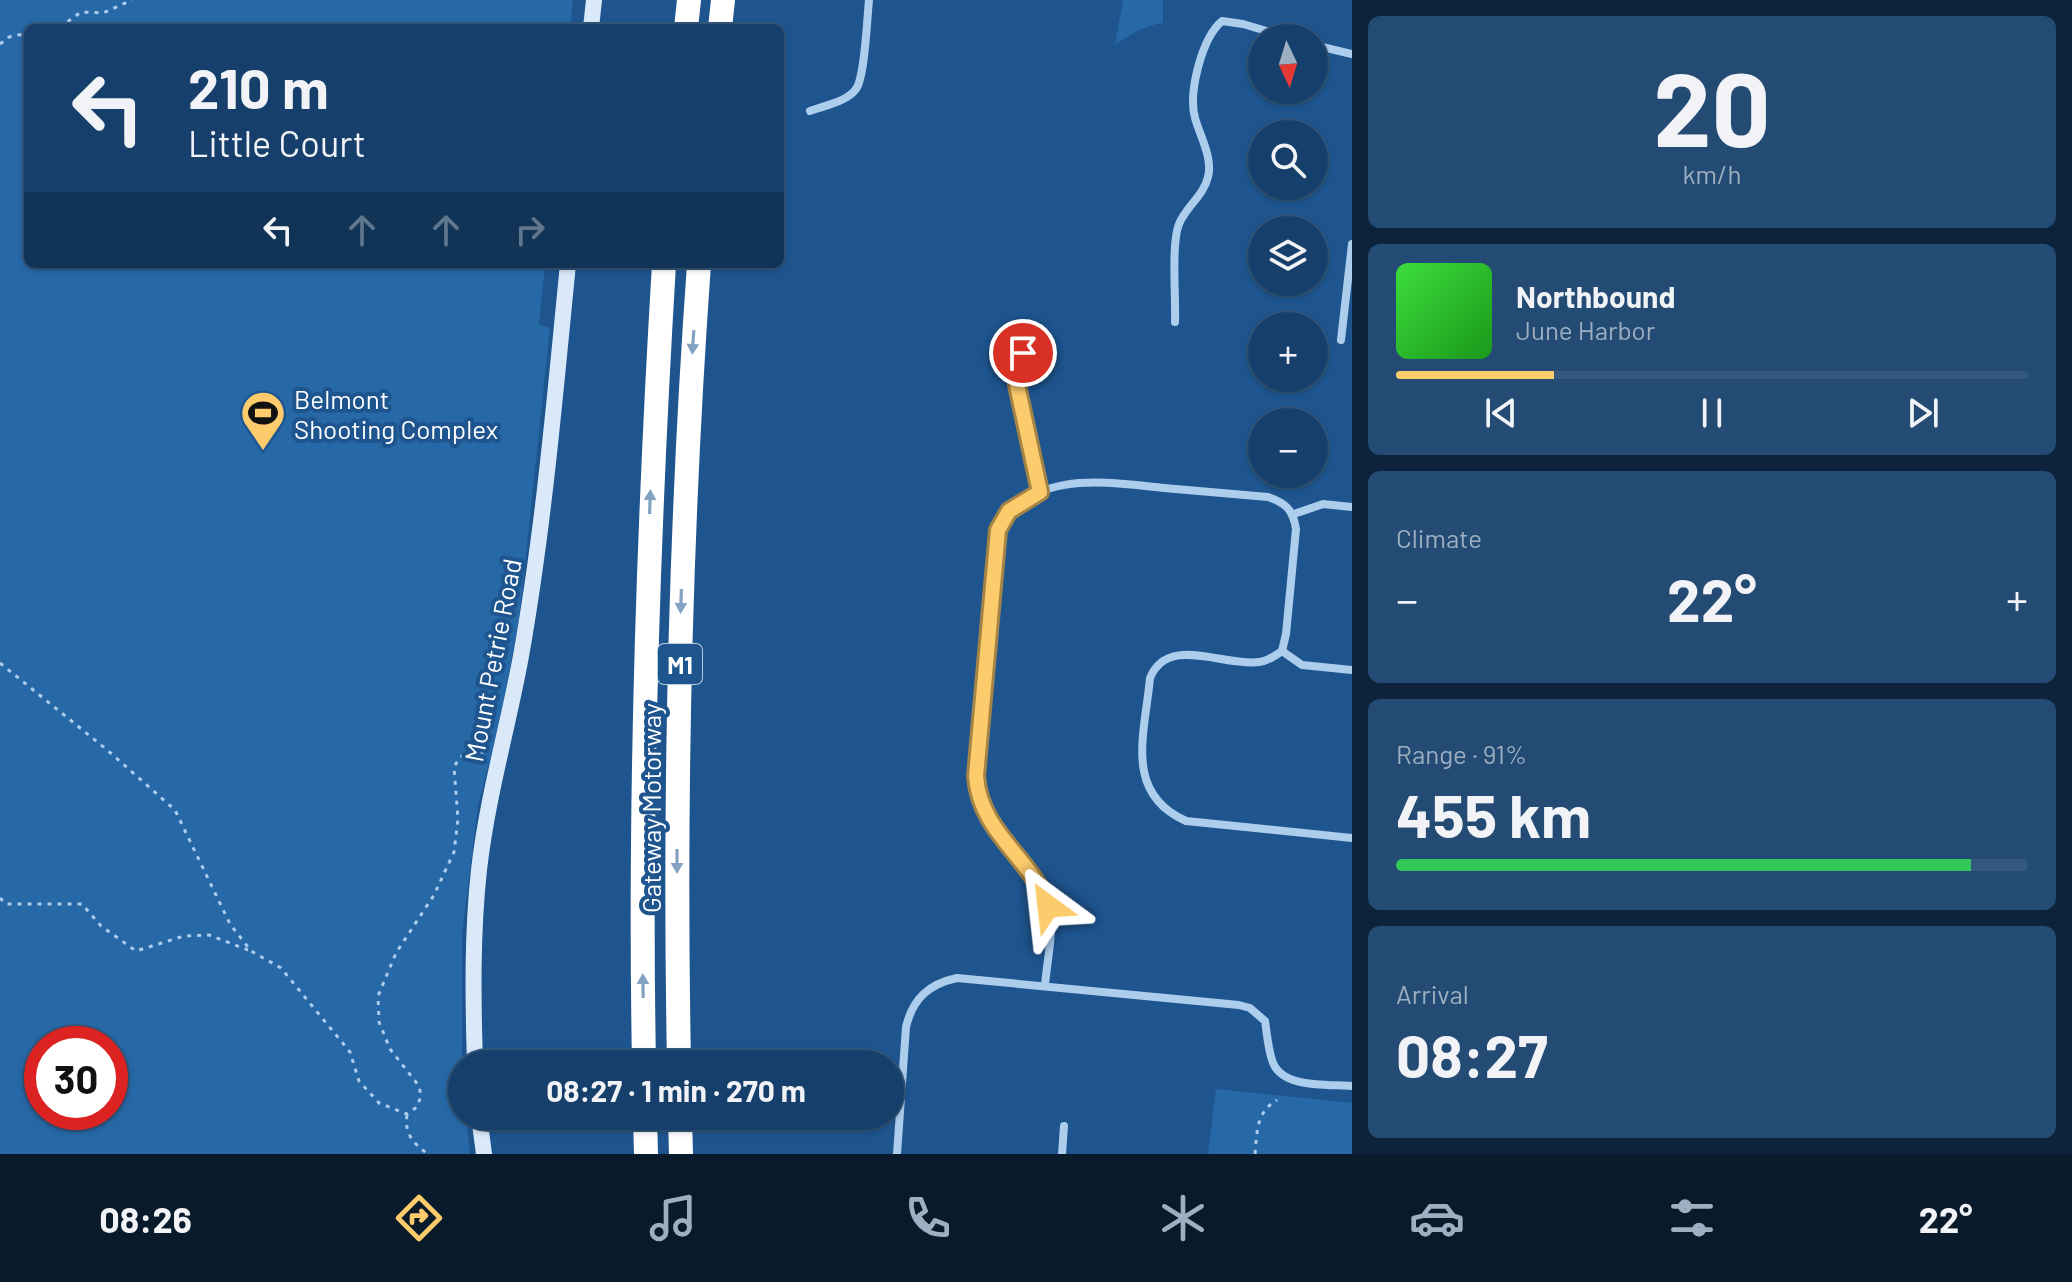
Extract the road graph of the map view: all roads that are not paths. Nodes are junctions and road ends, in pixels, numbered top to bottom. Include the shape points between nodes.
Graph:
1 (594, 0) edge
2 (689, 0) edge
3 (723, 0) edge
4 (869, 0) edge
5 (591, 24) edge
6 (686, 24) edge
7 (720, 24) edge
8 (1248, 25) edge
9 (1328, 48) edge
10 (1352, 54) edge
11 (810, 111) dead end
12 (1352, 244) edge
13 (568, 268) edge
14 (664, 268) edge
15 (699, 268) edge
16 (1175, 322) dead end
17 (1341, 340) dead end
18 (1023, 353) dead end
19 (1040, 492) junction
20 (1352, 507) edge
21 (1294, 514) junction
22 (1282, 651) junction
23 (1352, 670) edge
24 (1352, 838) edge
25 (1045, 985) junction
26 (474, 1050) edge
27 (644, 1050) edge
28 (679, 1050) edge
29 (1352, 1086) edge
30 (1064, 1126) dead end
31 (481, 1130) edge
32 (645, 1130) edge
33 (680, 1130) edge
34 (484, 1154) edge
35 (646, 1154) edge
36 (681, 1154) edge
37 (897, 1154) edge
38 (1062, 1154) edge

1 - 5 street
2 - 6 highway
3 - 7 highway
4 - 11 street via 857,89
8 - 16 street via 1222,21 1204,46 1192,101 1209,175 1177,228
9 - 10 street
12 - 17 street
13 - 26 street, Mount Petrie Road via 540,534 479,869 472,985
27 -> 14 highway, Gateway Motorway / M1 via 644,657
15 -> 28 highway, Gateway Motorway / M1 via 677,755
18 - 19 street via 1017,385
19 - 21 street via 1096,481 1268,497
19 - 25 street via 1009,511 998,530 976,776 988,820 1043,891 1048,906
20 - 21 street via 1323,504
21 - 22 street
22 - 23 street via 1302,665
22 - 24 street via 1258,663 1182,655 1155,665 1141,769 1148,789 1159,805 1186,821
25 - 29 street via 1250,1008 1265,1021 1272,1063 1279,1073 1289,1079
25 - 37 street via 957,978 923,993 910,1009 906,1027
30 - 38 street
31 - 34 street
32 - 35 highway
33 - 36 highway

